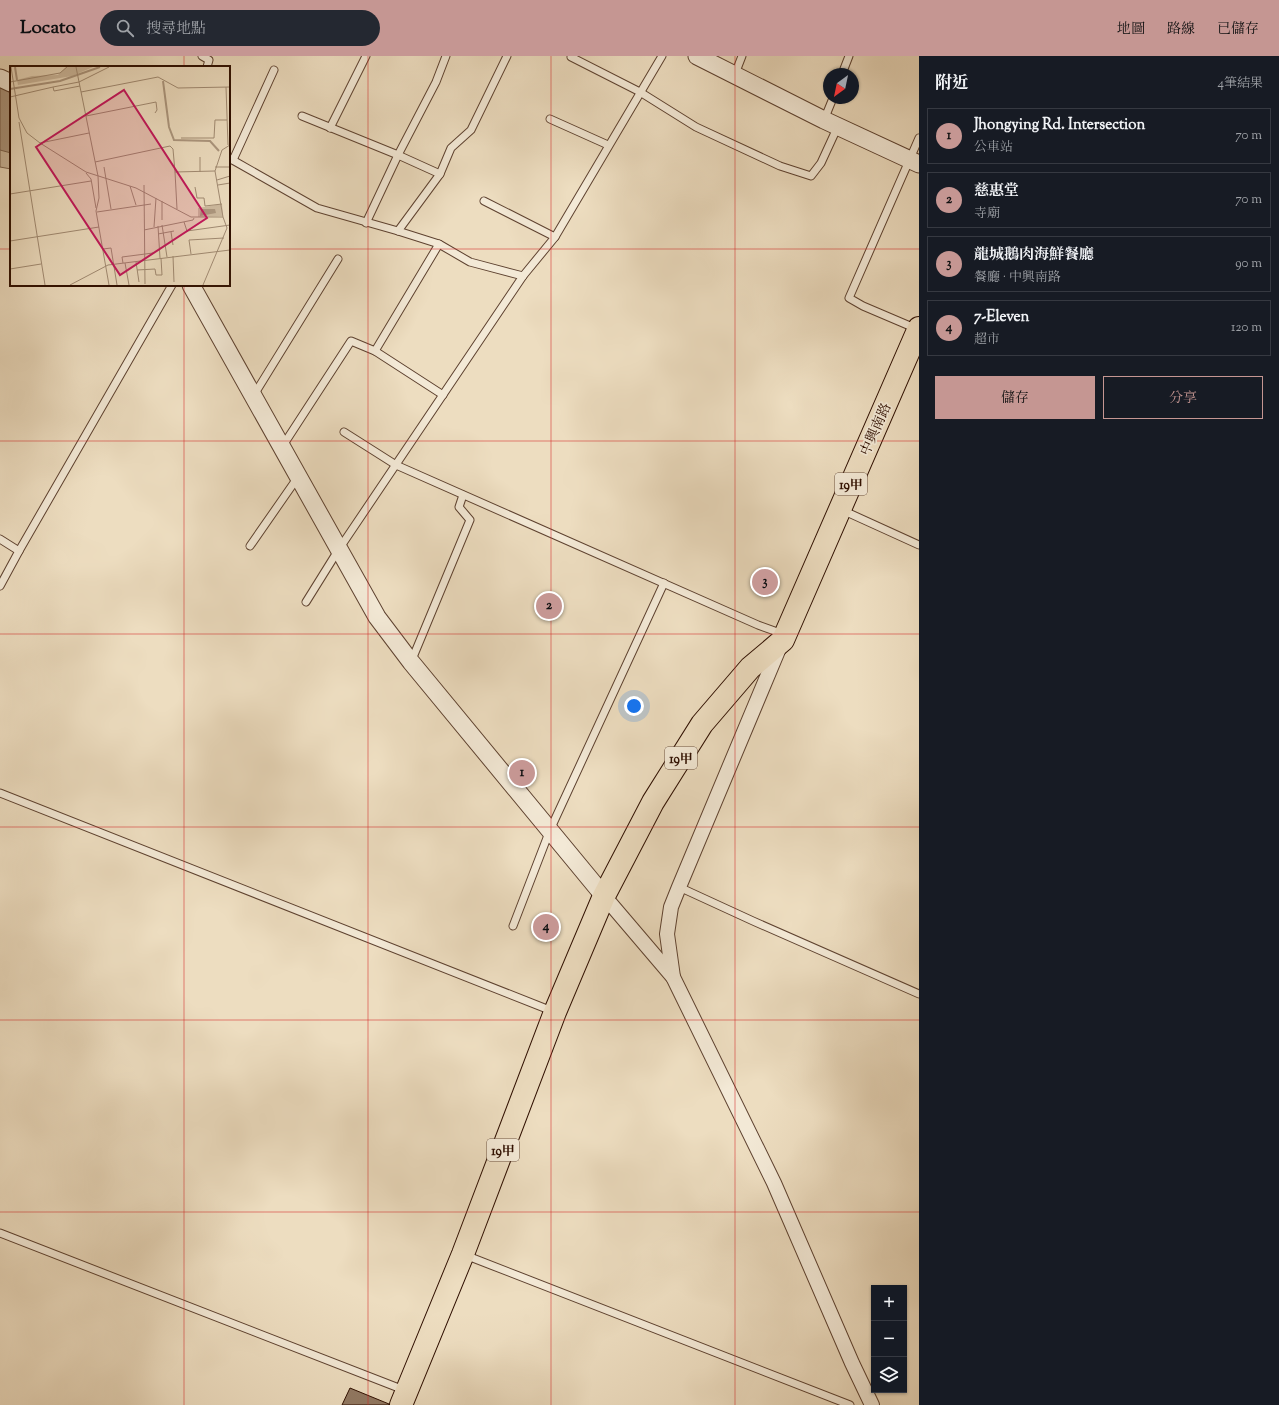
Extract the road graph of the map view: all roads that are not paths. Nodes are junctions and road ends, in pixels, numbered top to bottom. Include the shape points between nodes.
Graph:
1 (202, 56) edge
2 (366, 56) edge
3 (446, 56) edge
4 (507, 56) edge
5 (662, 56) edge
6 (697, 56) edge
7 (742, 56) edge
8 (850, 56) edge
9 (571, 58) dead end
10 (207, 66) edge
11 (845, 68) edge
12 (274, 70) dead end
13 (735, 74) junction
14 (0, 78) edge
15 (10, 83) edge
16 (640, 92) junction
17 (833, 104) edge
18 (302, 116) dead end
19 (550, 119) dead end
20 (831, 123) junction
21 (330, 128) junction
22 (919, 138) edge
23 (608, 146) junction
24 (398, 155) junction
25 (231, 159) edge
26 (914, 161) edge
27 (440, 174) junction
28 (484, 201) dead end
29 (366, 223) junction
30 (398, 231) junction
31 (555, 237) junction
32 (439, 244) junction
33 (338, 259) dead end
34 (523, 276) junction
35 (171, 286) edge
36 (191, 286) edge
37 (919, 329) edge
38 (375, 351) junction
39 (443, 395) junction
40 (253, 396) junction
41 (344, 432) dead end
42 (282, 447) junction
43 (396, 465) junction
44 (298, 476) junction
45 (463, 495) junction
46 (840, 509) junction
47 (0, 539) edge
48 (919, 545) edge
49 (250, 546) dead end
50 (339, 549) junction
51 (19, 551) junction
52 (664, 583) junction
53 (0, 586) edge
54 (306, 602) dead end
55 (784, 637) junction
56 (411, 662) junction
57 (0, 792) edge
58 (550, 830) junction
59 (678, 887) junction
60 (604, 896) junction
61 (513, 926) dead end
62 (673, 977) junction
63 (919, 994) edge
64 (555, 1012) junction
65 (0, 1233) edge
66 (463, 1254) junction
67 (404, 1398) edge
68 (850, 1405) edge
69 (872, 1405) edge

1 - 10 lane via 209,60
2 - 21 lane
3 - 24 lane via 436,82
4 - 27 lane via 471,130 451,148
5 - 16 lane
6 - 13 street
7 - 13 lane
8 - 11 lane
9 - 16 lane
12 - 25 lane
13 - 20 street
14 - 15 street
16 - 20 lane via 696,126 780,166 811,176 821,163
16 - 23 lane
17 - 20 lane
18 - 21 lane
19 - 23 lane
20 - 26 street
21 - 24 lane
22 - 26 lane
23 - 31 lane
24 - 27 lane
24 - 29 lane
25 - 29 lane via 317,208
26 - 37 lane via 849,298
27 - 30 lane
28 - 31 lane
29 - 30 lane
30 - 32 lane
31 - 34 lane
32 - 34 lane via 470,262
32 - 38 lane
33 - 40 lane
34 - 39 lane
35 - 51 lane
36 - 40 street
37 - 46 main road, 中興南路 / 19甲
38 - 39 lane
38 - 42 lane via 351,341
39 - 43 lane
40 - 42 street
41 - 43 lane
42 - 44 street
43 - 45 lane
43 - 50 lane
44 - 49 lane
44 - 50 street
45 - 52 lane
45 - 56 lane via 459,507 470,520
46 - 48 lane
46 - 55 main road, 中興南路 / 19甲
47 - 51 lane
50 - 54 lane
50 - 56 street via 377,617
51 - 53 lane
52 - 55 lane
52 - 58 lane
55 - 59 street
55 - 60 main road, 19甲 via 750,668 702,724 653,802
56 - 58 street
57 - 64 lane
58 - 60 street
58 - 61 lane
59 - 62 street via 671,907 667,934
59 - 63 lane
60 - 62 street
60 - 64 main road, 19甲
62 - 69 street via 774,1183
64 - 66 main road, 19甲
65 - 67 lane
66 - 67 main road, 19甲
66 - 68 lane

